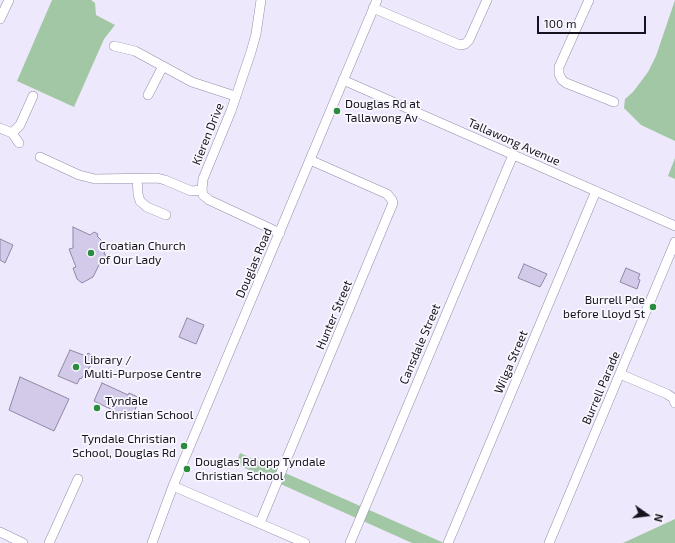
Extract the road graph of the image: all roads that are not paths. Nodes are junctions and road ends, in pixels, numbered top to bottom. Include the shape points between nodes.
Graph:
1 (8, 0) edge
2 (261, 0) edge
3 (487, 0) edge
4 (589, 0) edge
5 (375, 4) edge
6 (0, 19) edge
7 (114, 46) dead end
8 (163, 66) junction
9 (343, 80) junction
10 (148, 95) dead end
11 (33, 96) dead end
12 (235, 96) junction
13 (614, 102) dead end
14 (0, 128) edge
15 (12, 133) junction
16 (19, 143) dead end
17 (513, 155) junction
18 (40, 157) dead end
19 (310, 160) junction
20 (137, 179) junction
21 (202, 190) junction
22 (596, 191) junction
23 (166, 215) dead end
24 (675, 226) edge
25 (280, 233) junction
26 (675, 242) edge
27 (620, 374) junction
28 (675, 403) edge
29 (78, 479) dead end
30 (173, 486) junction
31 (260, 523) junction
32 (0, 532) edge
33 (151, 541) edge
34 (23, 543) edge
35 (49, 543) edge
36 (305, 543) edge
37 (350, 543) edge
38 (448, 543) edge
39 (549, 543) edge

1 - 6 street
2 - 12 street, Kieren Drive via 256,34
3 - 5 street via 469,40 460,45
4 - 13 street via 559,67 559,74 562,80
5 - 9 street, Douglas Road
7 - 8 street via 135,51
8 - 10 street
8 - 12 street via 192,82
9 - 17 street, Tallawong Avenue
9 - 19 street, Douglas Road
11 - 15 street via 20,125
12 - 21 street, Kieren Drive via 203,179
14 - 15 street
15 - 16 street
17 - 22 street, Tallawong Avenue
17 - 37 street, Cansdale Street
18 - 20 street via 95,179
19 - 25 street, Douglas Road
19 - 31 street, Hunter Street via 388,194 393,203
20 - 21 street via 157,178 191,191
20 - 23 street via 140,201
21 - 25 street via 209,200
22 - 24 street, Tallawong Avenue
22 - 38 street, Wilga Street
25 - 30 street, Douglas Road
26 - 27 street, Burrell Parade
27 - 28 street via 667,394
27 - 39 street, Burrell Parade
29 - 35 street
30 - 31 street
30 - 33 street, Douglas Road
31 - 36 street
32 - 34 street

